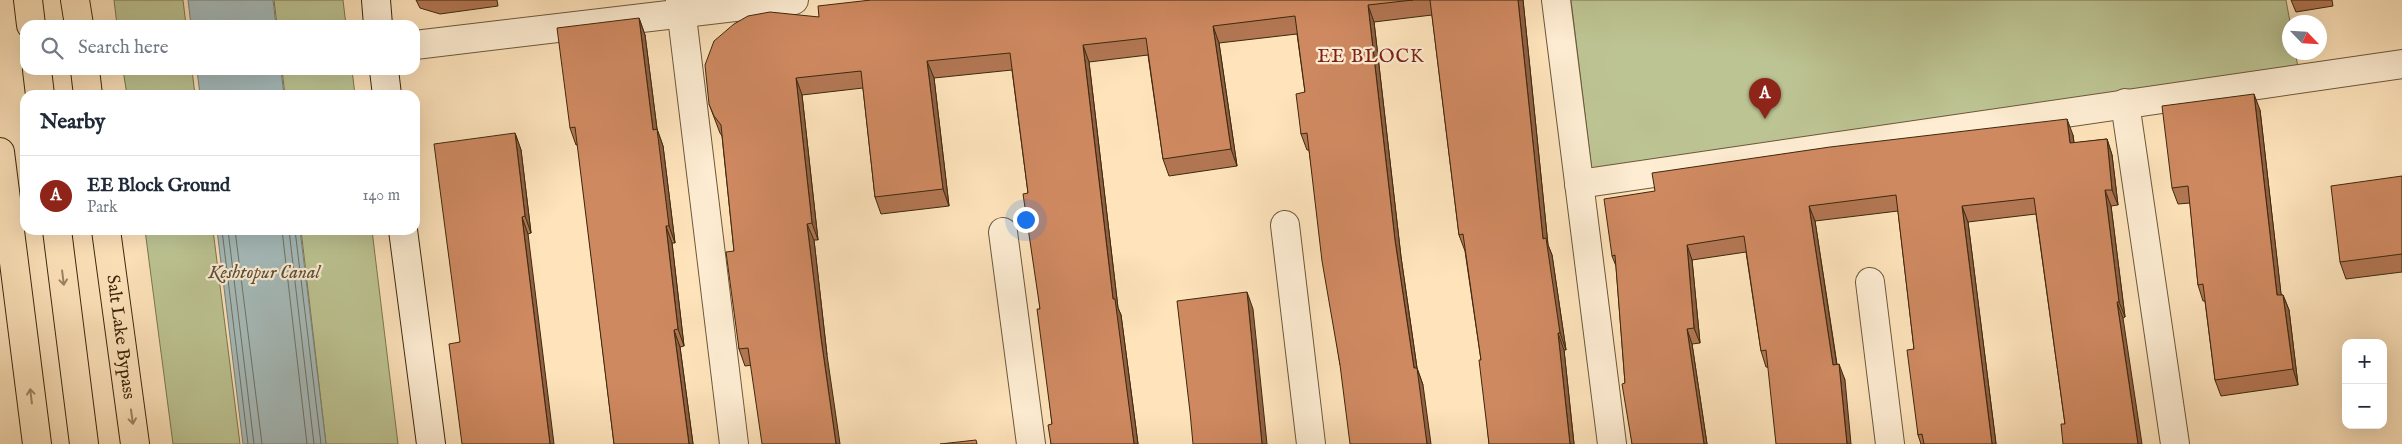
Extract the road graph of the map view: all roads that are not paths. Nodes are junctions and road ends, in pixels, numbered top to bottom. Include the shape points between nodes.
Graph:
1 (28, 0) edge
2 (75, 0) edge
3 (376, 0) edge
4 (794, 0) edge
5 (1556, 0) edge
6 (680, 7) edge
7 (30, 20) edge
8 (78, 20) edge
9 (378, 20) edge
10 (420, 44) edge
11 (2402, 64) edge
12 (38, 75) edge
13 (86, 75) edge
14 (385, 75) edge
15 (39, 90) edge
16 (87, 90) edge
17 (386, 90) edge
18 (2125, 103) junction
19 (0, 152) edge
20 (1579, 184) junction
21 (1285, 226) dead end
22 (1004, 232) dead end
23 (58, 235) edge
24 (107, 235) edge
25 (404, 235) edge
26 (1870, 282) dead end
27 (37, 444) edge
28 (84, 444) edge
29 (136, 444) edge
30 (431, 444) edge
31 (734, 444) edge
32 (1031, 444) edge
33 (1311, 444) edge
34 (1612, 444) edge
35 (1890, 444) edge
36 (2174, 444) edge

1 - 7 main road
2 - 8 main road
3 - 9 street
4 - 6 street
5 - 20 street
6 - 10 street
6 - 31 street
11 - 18 street
12 - 15 main road
13 - 16 main road
14 - 17 street
18 - 20 street
18 - 36 street
27 -> 19 main road
20 - 34 street
21 - 33 street
22 - 32 street
23 -> 28 main road
24 -> 29 main road, Salt Lake Bypass
25 - 30 street
26 - 35 street

